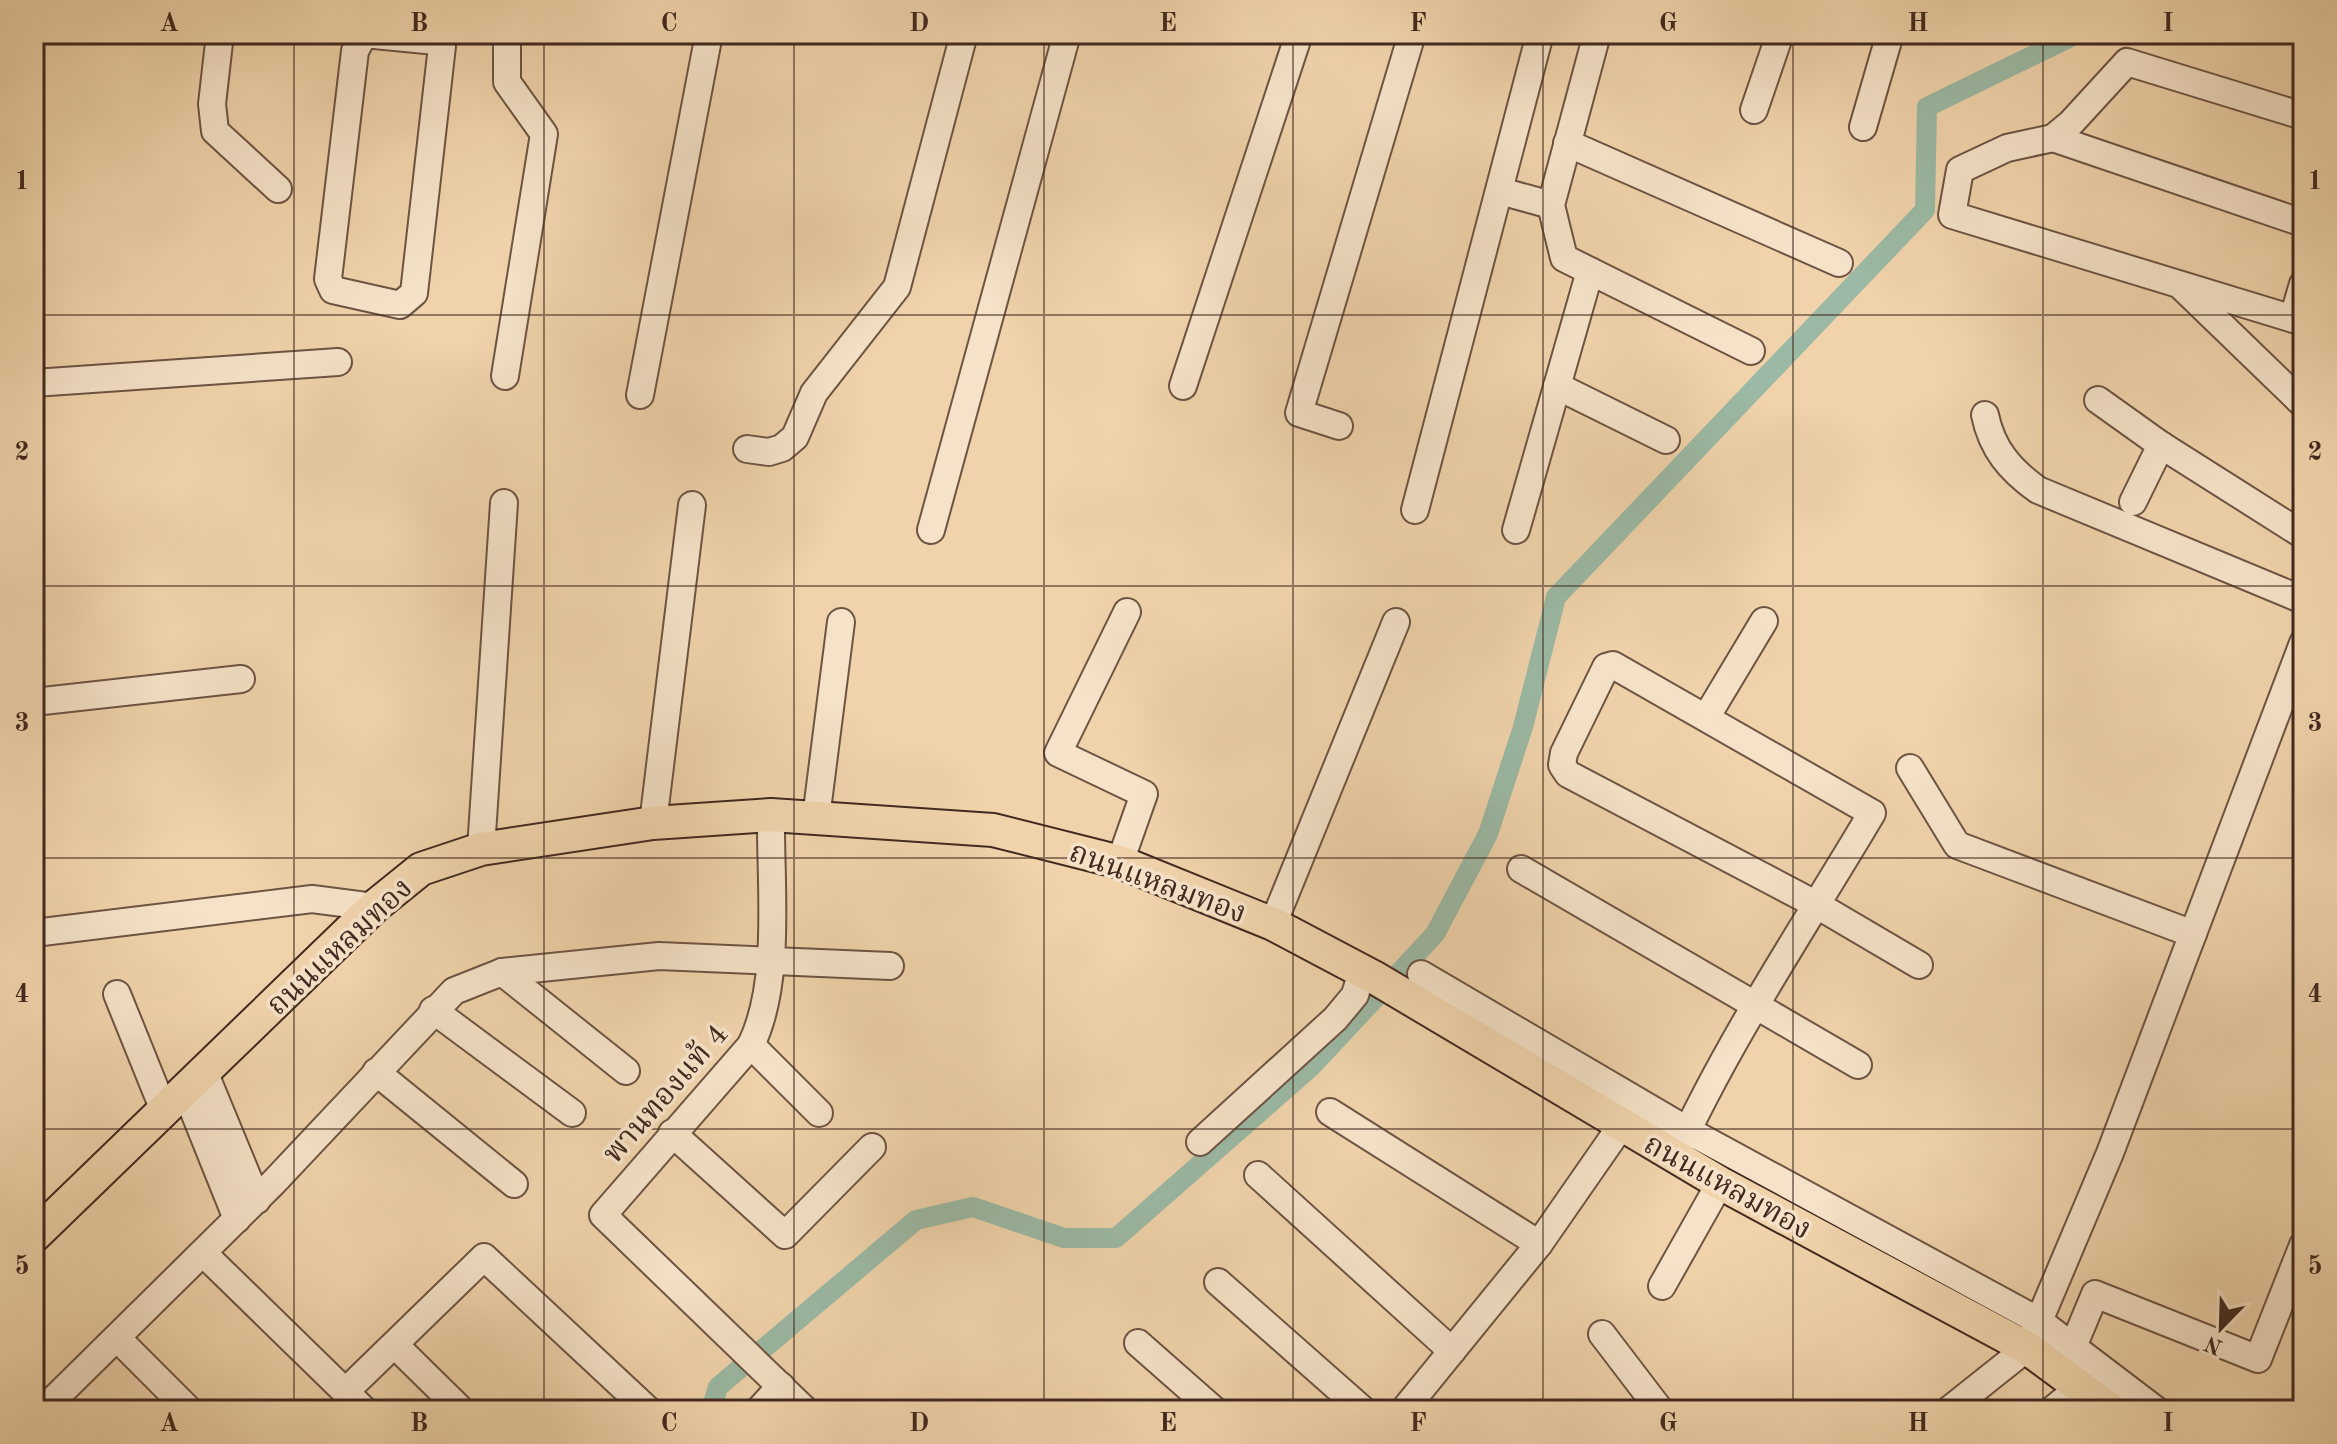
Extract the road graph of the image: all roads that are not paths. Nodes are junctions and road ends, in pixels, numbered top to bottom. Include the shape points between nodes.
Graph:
1 (220, 34) edge
2 (507, 34) edge
3 (709, 34) edge
4 (964, 34) edge
5 (1067, 34) edge
6 (1299, 34) edge
7 (1412, 34) edge
8 (1540, 34) edge
9 (1597, 34) edge
10 (1780, 34) edge
11 (1890, 34) edge
12 (451, 40) edge
13 (1754, 110) dead end
14 (2303, 116) edge
15 (1863, 127) dead end
16 (2053, 138) junction
17 (1567, 143) junction
18 (278, 189) dead end
19 (1500, 191) junction
20 (1551, 205) junction
21 (2303, 223) edge
22 (1839, 263) dead end
23 (1590, 271) junction
24 (2179, 284) junction
25 (2303, 284) edge
26 (2298, 320) edge
27 (1751, 351) dead end
28 (338, 362) dead end
29 (505, 376) dead end
30 (34, 383) edge
31 (1183, 386) dead end
32 (1557, 386) junction
33 (640, 395) dead end
34 (2098, 400) dead end
35 (2303, 404) edge
36 (1985, 415) dead end
37 (1339, 426) dead end
38 (1666, 440) dead end
39 (2161, 445) junction
40 (747, 449) dead end
41 (2133, 502) dead end
42 (504, 503) dead end
43 (692, 505) dead end
44 (1415, 510) dead end
45 (931, 530) dead end
46 (1516, 530) dead end
47 (2303, 535) edge
48 (2303, 600) edge
49 (1127, 612) dead end
50 (1764, 621) dead end
51 (841, 622) dead end
52 (1396, 622) dead end
53 (2303, 643) edge
54 (241, 679) dead end
55 (34, 702) edge
56 (1707, 716) junction
57 (1910, 768) dead end
58 (771, 815) junction
59 (816, 818) junction
60 (653, 823) junction
61 (481, 849) junction
62 (1120, 862) junction
63 (1521, 869) dead end
64 (1817, 905) junction
65 (374, 907) junction
66 (1273, 924) junction
67 (34, 933) edge
68 (2193, 934) junction
69 (769, 960) junction
70 (1919, 965) dead end
71 (890, 966) dead end
72 (502, 972) junction
73 (1369, 975) junction
74 (1416, 987) junction
75 (117, 994) dead end
76 (1758, 1005) junction
77 (433, 1010) junction
78 (751, 1045) junction
79 (1858, 1065) dead end
80 (626, 1071) dead end
81 (376, 1072) junction
82 (185, 1093) junction
83 (1330, 1112) dead end
84 (572, 1113) dead end
85 (819, 1113) dead end
86 (1621, 1126) junction
87 (672, 1133) junction
88 (1200, 1142) dead end
89 (1681, 1143) junction
90 (872, 1147) dead end
91 (1258, 1175) dead end
92 (1720, 1183) junction
93 (514, 1184) dead end
94 (257, 1200) junction
95 (237, 1219) junction
96 (34, 1236) edge
97 (1539, 1244) junction
98 (2303, 1245) edge
99 (203, 1253) junction
100 (1218, 1282) dead end
101 (1662, 1286) dead end
102 (1602, 1334) dead end
103 (2033, 1335) junction
104 (117, 1338) junction
105 (1138, 1343) dead end
106 (395, 1345) junction
107 (2073, 1347) junction
108 (1452, 1351) junction
109 (773, 1378) junction
110 (2080, 1387) junction
111 (355, 1401) edge
112 (43, 1410) edge
113 (189, 1410) edge
114 (461, 1410) edge
115 (648, 1410) edge
116 (759, 1410) edge
117 (805, 1410) edge
118 (1214, 1410) edge
119 (1363, 1410) edge
120 (1404, 1410) edge
121 (1660, 1410) edge
122 (1949, 1410) edge
123 (2052, 1410) edge
124 (2111, 1410) edge
125 (2156, 1410) edge

1 - 18 street via 212,104 215,131
2 - 29 street via 507,82 544,134
3 - 33 street
4 - 40 street via 897,287 814,393 795,437 769,452
5 - 45 street
6 - 31 street
7 - 37 street via 1299,413
8 - 19 street
9 - 17 street
10 - 13 street
11 - 15 street
12 - 12 street via 364,34 357,42 328,279 333,290 344,295 400,305 414,293
14 - 16 street via 2127,62
16 - 21 street
16 - 24 street via 2007,148 1960,170 1952,215
17 - 20 street
17 - 22 street
19 - 20 street
19 - 44 street
20 - 23 street via 1564,258
23 - 27 street
23 - 32 street
24 - 26 street
24 - 35 street
25 - 26 street
28 - 30 street
32 - 38 street
32 - 46 street
34 - 39 street
36 - 48 street via 1990,438 2005,461 2038,490
39 - 41 street
39 - 47 street
42 - 61 street
43 - 60 street
49 - 62 street via 1058,753 1144,794
50 - 56 street
51 - 59 street
52 - 66 street
53 - 68 street
54 - 55 street
56 - 64 street via 1872,813
56 - 64 street via 1613,665 1606,667 1562,765 1568,774
57 - 68 street via 1957,845
58 - 59 main road, ถนนแหลมทอง
58 - 60 main road, ถนนแหลมทอง
58 - 69 street, พานทองแท้ 4
59 - 62 main road, ถนนแหลมทอง via 993,830
60 - 61 main road, ถนนแหลมทอง
61 - 65 main road, ถนนแหลมทอง via 421,869
62 - 66 main road, ถนนแหลมทอง
63 - 76 street
64 - 70 street
64 - 76 street
65 - 67 street via 312,899
65 - 82 main road, ถนนแหลมทอง
66 - 73 main road, ถนนแหลมทอง
68 - 103 street via 2110,1153
69 - 71 street
69 - 72 street via 659,956
69 - 78 street, พานทองแท้ 4 via 765,1005
72 - 77 street via 454,991
72 - 80 street
73 - 74 main road, ถนนแหลมทอง
73 - 88 street via 1335,1019
74 - 86 main road, ถนนแหลมทอง
74 - 89 street
75 - 82 street
76 - 79 street
76 - 89 street
77 - 81 street
77 - 84 street
78 - 85 street
78 - 87 street, พานทองแท้ 4
81 - 93 street
81 - 94 street
82 - 94 street
82 - 95 street
82 - 96 main road, ถนนแหลมทอง
83 - 97 street
86 - 89 main road, ถนนแหลมทอง
86 - 97 street
87 - 90 street via 785,1235
87 - 109 street, พานทองแท้ 4 via 603,1215
89 - 92 main road, ถนนแหลมทอง
89 - 103 street
91 - 108 street
92 - 101 street
92 - 103 main road, ถนนแหลมทอง
94 - 95 street
95 - 99 street
97 - 108 street
98 - 107 street via 2258,1359 2095,1294
99 - 104 street
99 - 111 street
100 - 119 street
102 - 121 street
103 - 107 street
103 - 110 main road, ถนนแหลมทอง
103 - 122 street
104 - 112 street
104 - 113 street
105 - 118 street
106 - 111 street
106 - 114 street
106 - 115 street via 484,1257
107 - 125 street
108 - 120 street
109 - 116 street
109 - 117 street
110 - 123 street
110 - 124 main road, ถนนแหลมทอง

